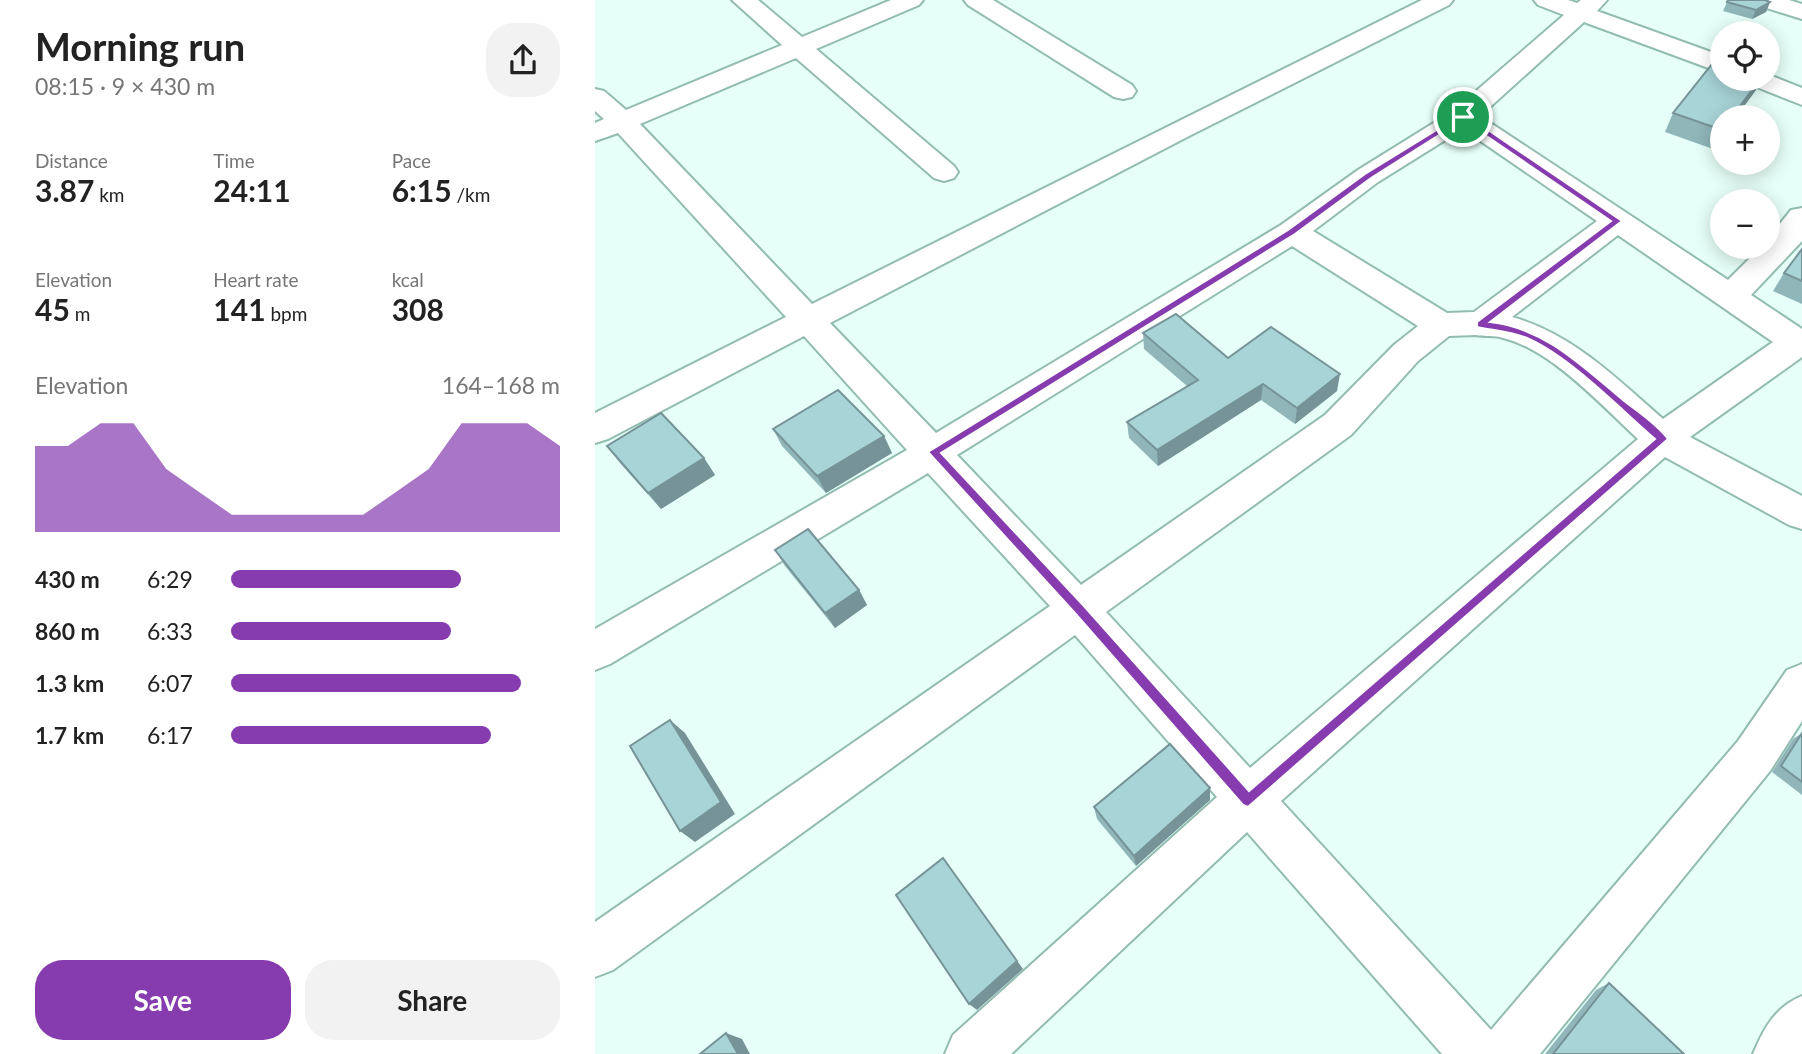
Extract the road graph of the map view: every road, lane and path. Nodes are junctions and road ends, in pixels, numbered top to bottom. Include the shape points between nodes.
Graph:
1 (744, 0) edge
2 (911, 0) edge
3 (976, 0) edge
4 (1441, 0) edge
5 (1546, 0) edge
6 (1765, 0) edge
7 (1588, 6) edge
8 (1802, 12) edge
9 (801, 47) junction
10 (1710, 60) edge
11 (1780, 88) edge
12 (1123, 91) dead end
13 (595, 97) edge
14 (1802, 97) edge
15 (1463, 117) junction
16 (623, 122) junction
17 (595, 134) edge
18 (944, 173) dead end
19 (1617, 221) junction
20 (1799, 228) edge
21 (1291, 232) junction
22 (1731, 297) junction
23 (806, 320) junction
24 (1441, 325) junction
25 (1480, 325) junction
26 (1799, 344) edge
27 (595, 429) edge
28 (1663, 439) junction
29 (933, 452) junction
30 (1802, 514) edge
31 (1078, 609) junction
32 (595, 651) edge
33 (1802, 684) edge
34 (1248, 800) junction
35 (595, 953) edge
36 (1802, 1022) edge
37 (972, 1054) edge
38 (1476, 1054) edge
39 (1506, 1054) edge
40 (1780, 1054) edge

1 - 9 street
2 - 9 street
3 - 12 street
4 - 23 street
5 - 7 street
6 - 8 street
7 - 10 street
7 - 15 street
9 - 16 street
9 - 18 street
11 - 14 street
13 - 16 street
15 - 19 street
15 - 21 street via 1368,176
16 - 17 street
16 - 23 street
19 - 22 street
19 - 25 street
20 - 22 street
21 - 24 street
21 - 29 street
22 - 26 street
23 - 27 street
23 - 29 street
24 - 25 street
24 - 31 street via 1406,353 1338,425
25 - 28 street via 1509,328 1559,352
26 - 28 street
28 - 30 street
28 - 34 street
29 - 31 street
29 - 32 street
31 - 34 street
31 - 35 street
33 - 39 street via 1754,756
34 - 37 street
34 - 38 street
36 - 40 street

